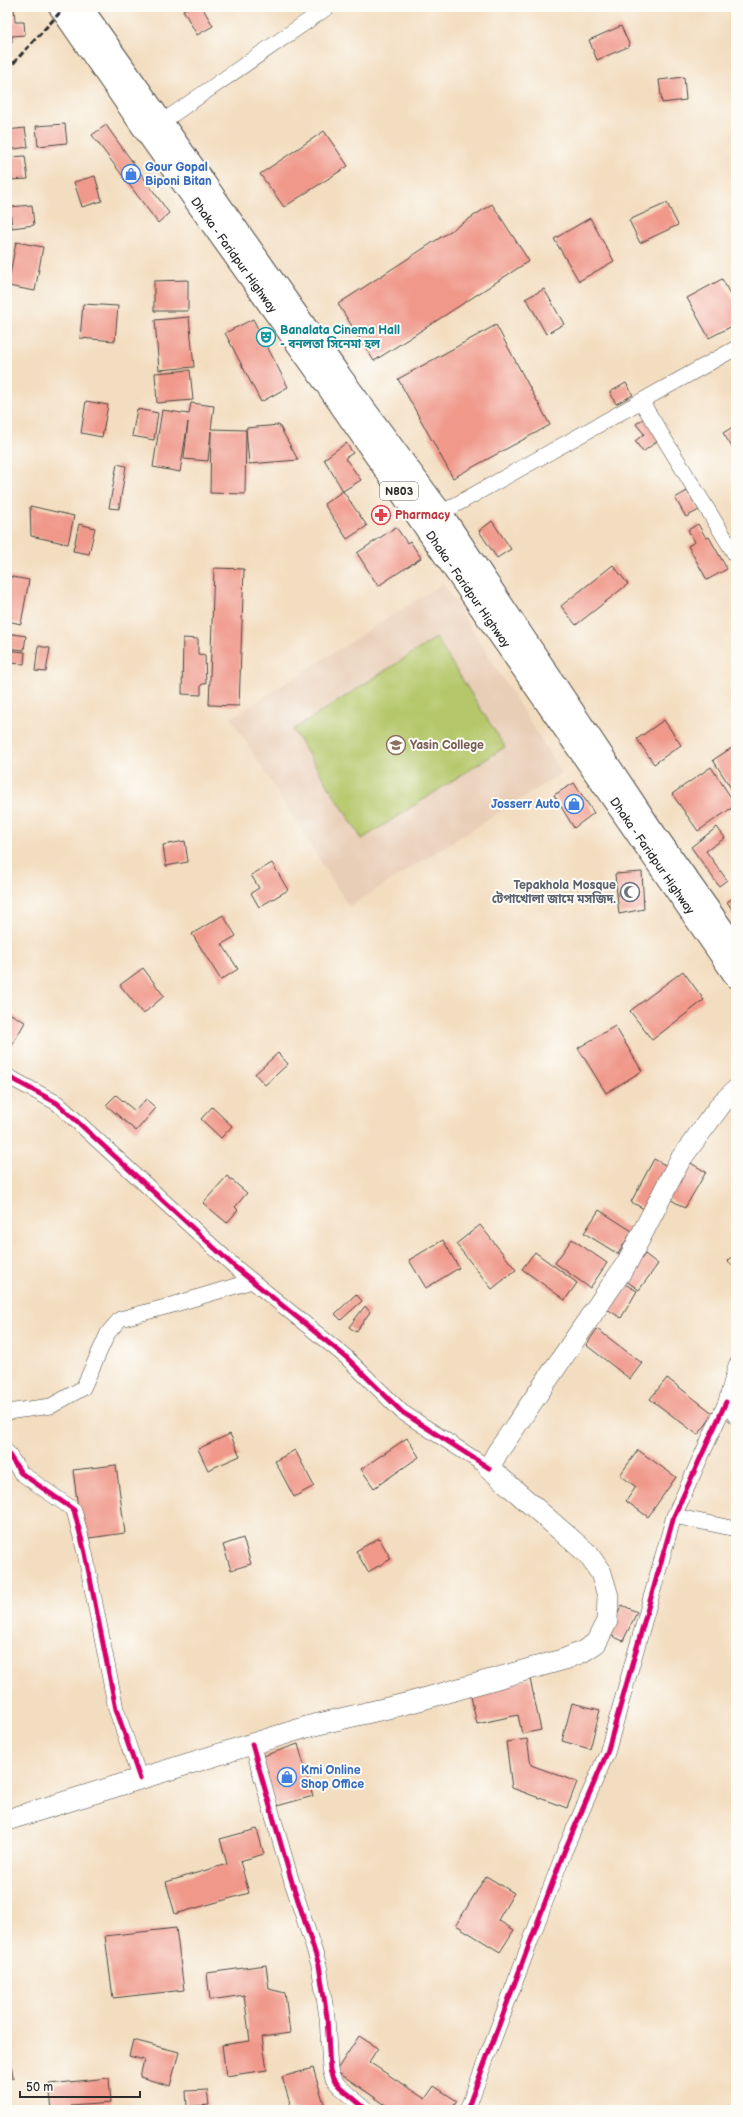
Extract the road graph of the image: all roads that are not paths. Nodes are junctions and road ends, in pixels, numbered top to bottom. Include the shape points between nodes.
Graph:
1 (60, 7) edge
2 (81, 7) edge
3 (328, 7) edge
4 (162, 122) junction
5 (736, 348) edge
6 (332, 378) junction
7 (641, 401) junction
8 (440, 513) junction
9 (425, 529) junction
10 (736, 556) edge
11 (644, 832) junction
12 (736, 948) edge
13 (736, 977) edge
14 (7, 1076) edge
15 (736, 1090) edge
16 (252, 1281) junction
17 (736, 1365) edge
18 (726, 1402) junction
19 (7, 1412) edge
20 (736, 1417) edge
21 (7, 1452) edge
22 (489, 1468) junction
23 (674, 1516) junction
24 (736, 1529) edge
25 (252, 1744) junction
26 (140, 1778) junction
27 (7, 1820) edge
28 (367, 2110) edge
29 (467, 2110) edge

1 - 6 highway, Dhaka - Faridpur Highway / N803 via 147,133
2 - 4 highway, Dhaka - Faridpur Highway / N803
3 - 4 street
4 - 6 highway, Dhaka - Faridpur Highway / N803
5 - 7 street
6 - 8 highway, Dhaka - Faridpur Highway / N803
6 - 9 highway, Dhaka - Faridpur Highway / N803
7 - 8 street
7 - 10 street
8 - 9 street
8 - 11 highway, Dhaka - Faridpur Highway / N803
9 - 11 highway, Dhaka - Faridpur Highway / N803
11 - 12 highway, Dhaka - Faridpur Highway / N803
11 - 13 highway, Dhaka - Faridpur Highway / N803
14 - 16 street via 57,1103
15 - 22 main road via 722,1103 680,1160 627,1263
16 - 19 street via 120,1319 108,1333 84,1388 51,1406
16 - 22 street via 346,1357 402,1412
17 - 18 street
18 - 20 street
18 - 23 street
21 - 26 street via 21,1473 74,1510 116,1709
22 - 25 main road via 588,1554 601,1573 608,1596 607,1621 596,1643 582,1652 565,1658
23 - 24 street
23 - 29 street via 607,1753 564,1852
25 - 26 main road
25 - 28 street via 319,1966 327,2017 330,2070 340,2087
26 - 27 main road

